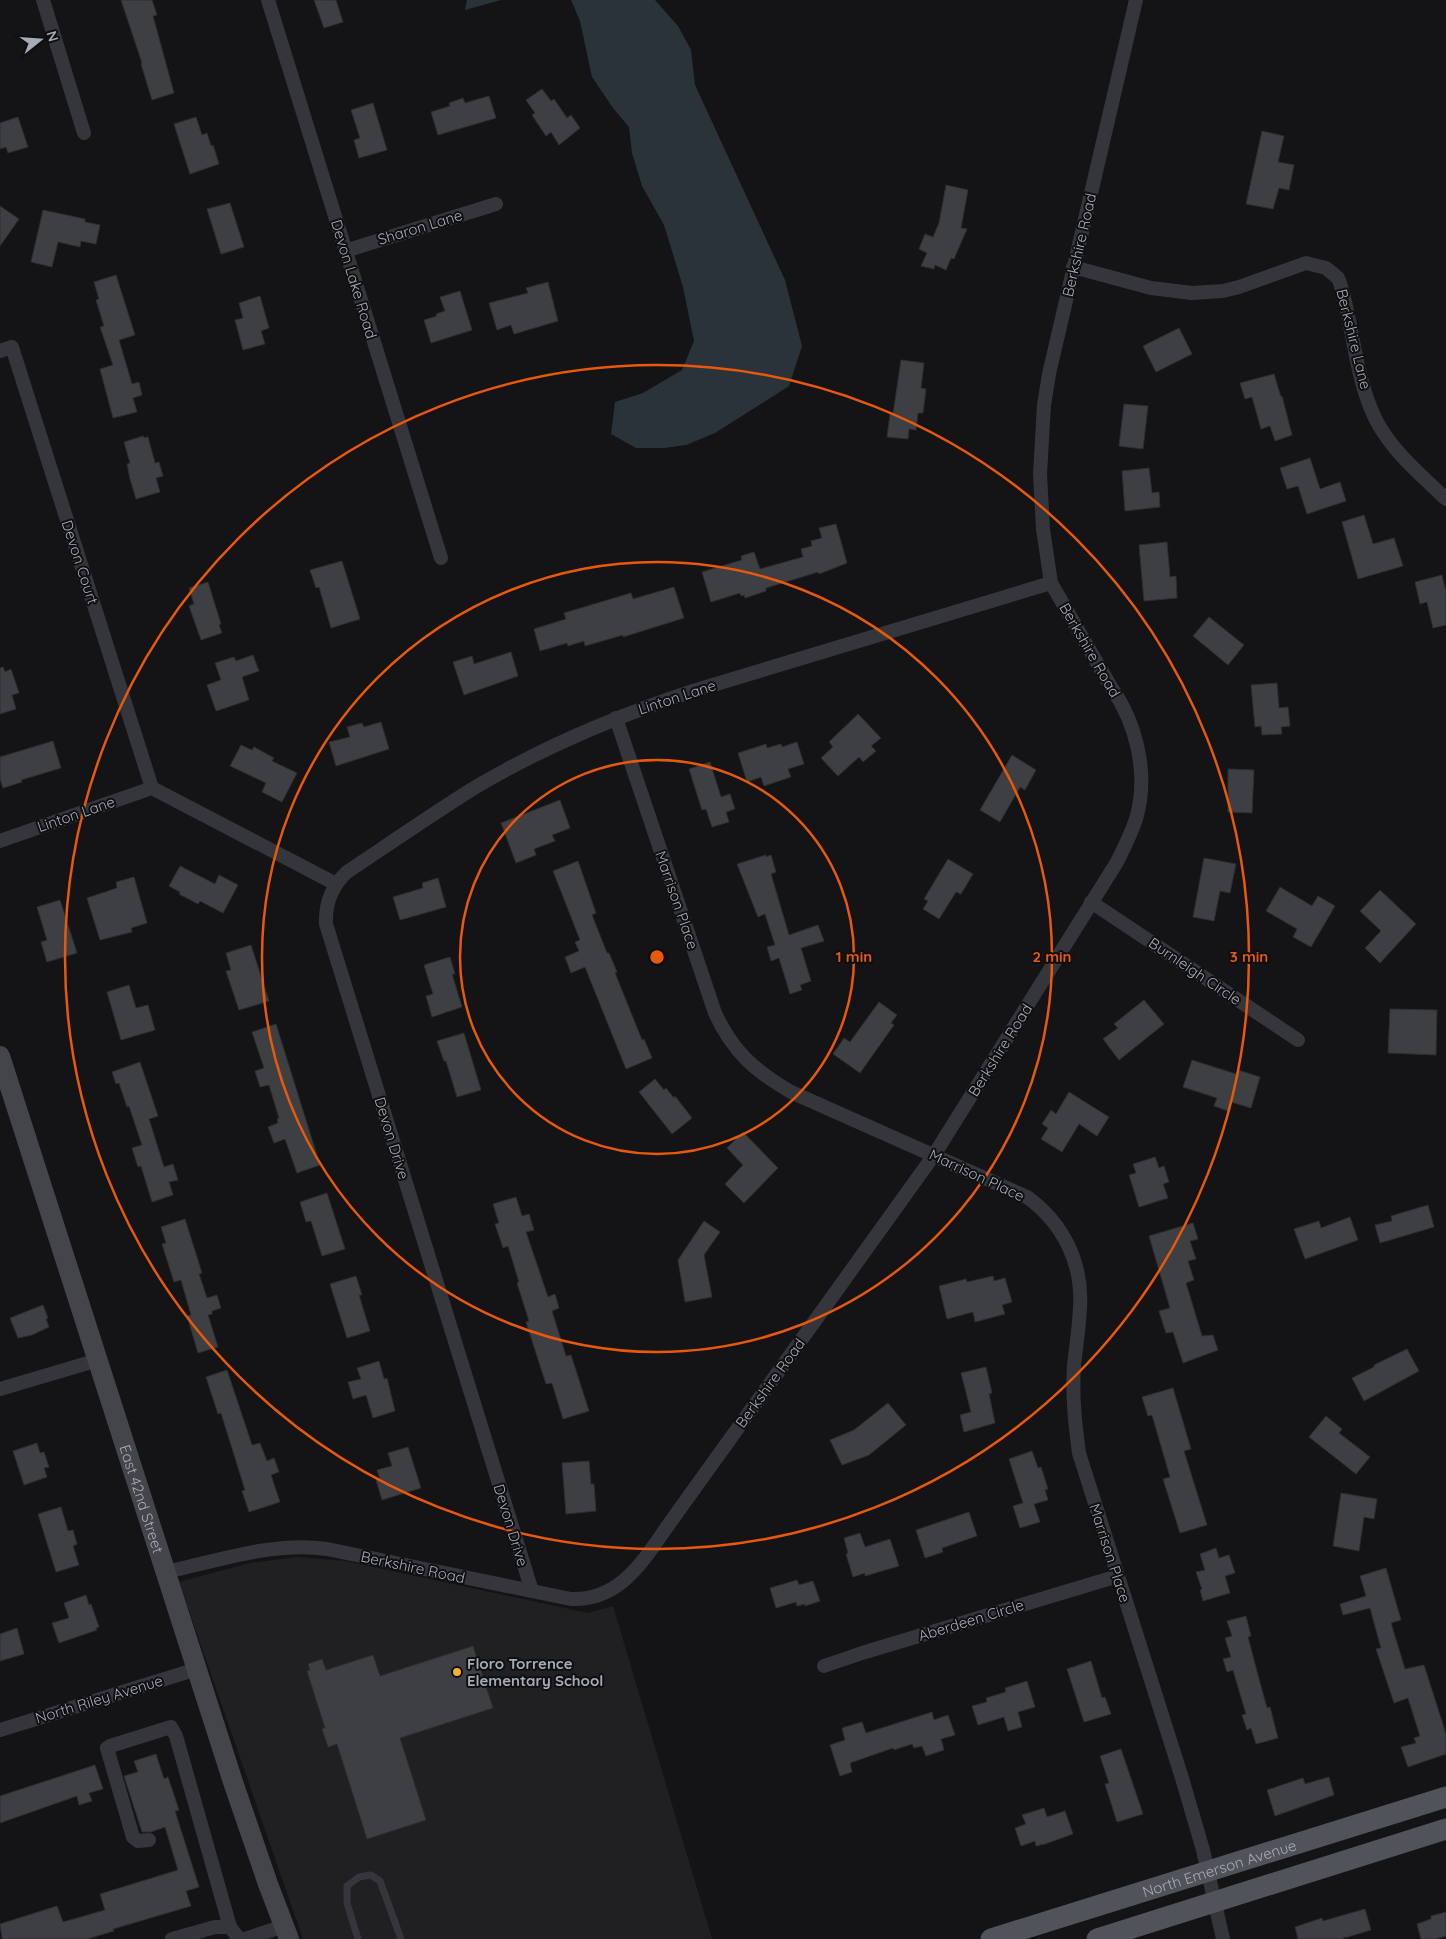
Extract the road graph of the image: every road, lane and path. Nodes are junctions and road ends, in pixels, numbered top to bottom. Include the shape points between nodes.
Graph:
1 (43, 0) edge
2 (268, 0) edge
3 (1136, 0) edge
4 (84, 133) dead end
5 (496, 204) dead end
6 (345, 251) junction
7 (1073, 267) junction
8 (0, 351) edge
9 (1446, 498) edge
10 (441, 558) dead end
11 (1052, 583) junction
12 (616, 718) junction
13 (152, 788) junction
14 (0, 841) edge
15 (336, 884) junction
16 (1091, 902) junction
17 (1298, 1040) dead end
18 (0, 1056) edge
19 (934, 1155) junction
20 (98, 1360) junction
21 (0, 1389) edge
22 (166, 1572) junction
23 (1118, 1576) junction
24 (532, 1591) junction
25 (824, 1666) dead end
26 (197, 1668) junction
27 (0, 1730) edge
28 (1446, 1796) edge
29 (1446, 1829) edge
30 (149, 1840) dead end
31 (1208, 1871) junction
32 (1214, 1901) junction
33 (230, 1927) junction
34 (287, 1932) edge
35 (172, 1939) edge
36 (239, 1939) edge
37 (245, 1939) edge
38 (358, 1939) edge
39 (402, 1939) edge
40 (991, 1939) edge
41 (1097, 1939) edge
42 (1223, 1939) edge

1 - 4 street
2 - 6 street, Devon Lake Road
3 - 7 street, Berkshire Road
5 - 6 street, Sharon Lane
6 - 10 street, Devon Lake Road
7 - 9 street, Berkshire Lane via 1151,288 1199,293 1247,285 1306,263 1330,271 1340,283 1362,378 1378,423 1396,450
7 - 11 street, Berkshire Road via 1049,374 1042,435 1043,529
8 - 13 street, Devon Court via 12,347
11 - 12 street, Linton Lane via 693,691
11 - 16 street, Berkshire Road via 1110,687 1120,699 1138,750 1140,766 1136,819 1117,862
12 - 15 street, Linton Lane via 548,748 475,788 347,872
12 - 19 street, Marrison Place via 715,1014 730,1042 751,1066 777,1085
13 - 14 street, Linton Lane
13 - 15 street
15 - 24 street, Devon Drive via 330,894 326,924
16 - 17 street, Burnleigh Circle
16 - 19 street, Berkshire Road
18 - 20 street, East 42nd Street
19 - 23 street, Marrison Place via 1027,1197 1059,1228 1074,1255 1081,1294 1074,1374 1075,1430
19 - 24 street, Berkshire Road via 635,1570 610,1591 586,1599
20 - 21 street
20 - 22 street, East 42nd Street
22 - 24 street, Berkshire Road via 262,1551 321,1548
22 - 26 street, East 42nd Street
23 - 25 street, Aberdeen Circle
23 - 31 street, Marrison Place
26 - 27 street, North Riley Avenue
26 - 34 street, East 42nd Street via 233,1782
28 - 31 main road, North Emerson Avenue
29 - 32 main road, North Emerson Avenue
30 - 33 street via 138,1841 133,1837 107,1748 171,1727
31 - 32 street, Marrison Place
31 - 40 main road, North Emerson Avenue
32 - 41 main road, North Emerson Avenue
32 - 42 street, Marrison Place
33 - 35 street via 215,1927
33 - 36 street
34 - 37 street
38 - 39 lane via 347,1903 347,1886 359,1877 371,1875 380,1882

